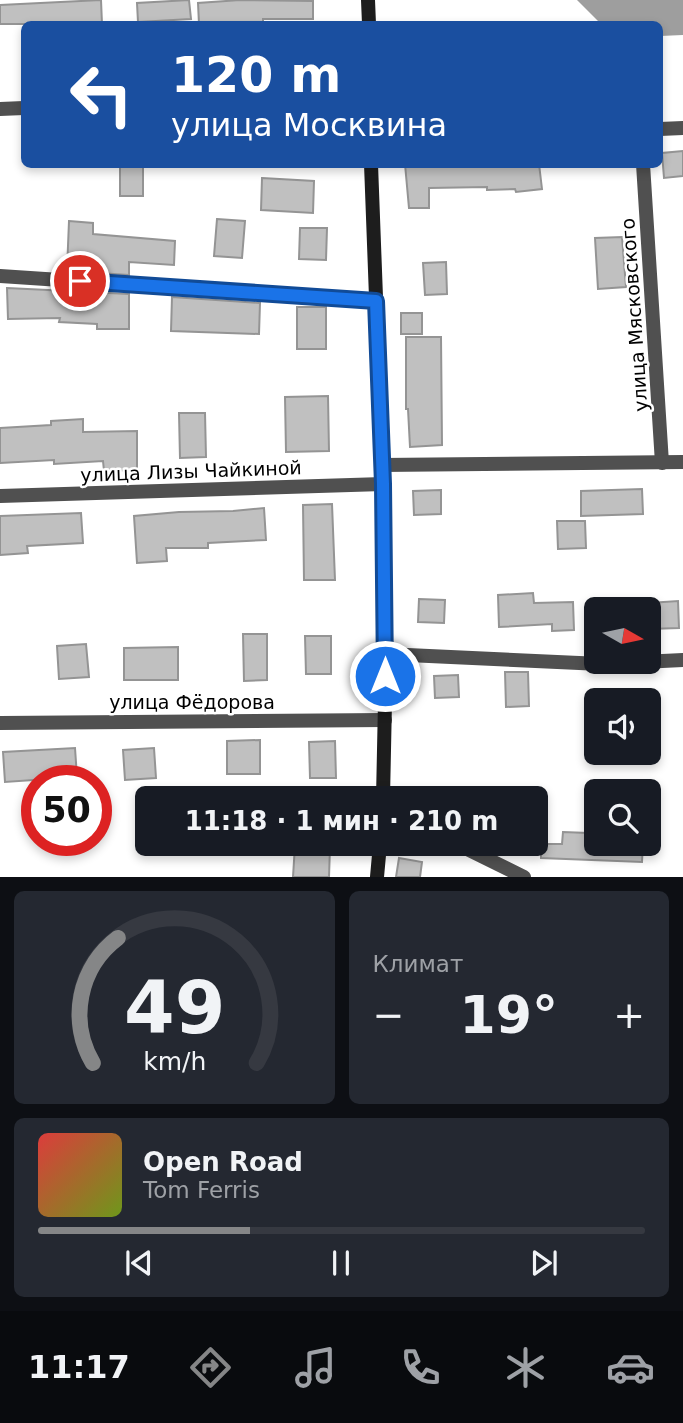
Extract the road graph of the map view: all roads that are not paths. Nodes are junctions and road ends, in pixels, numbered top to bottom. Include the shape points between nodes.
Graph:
1 (368, 0) edge
2 (369, 21) edge
3 (0, 108) edge
4 (21, 108) edge
5 (683, 128) edge
6 (663, 129) edge
7 (371, 168) edge
8 (643, 168) edge
9 (0, 276) edge
10 (376, 301) junction
11 (683, 462) edge
12 (662, 463) junction
13 (381, 465) junction
14 (383, 484) junction
15 (0, 496) edge
16 (386, 654) junction
17 (683, 660) edge
18 (385, 720) junction
19 (0, 723) edge
20 (383, 786) edge
21 (379, 856) edge
22 (485, 856) edge
23 (496, 861) junction
24 (377, 877) edge
25 (500, 877) edge
26 (524, 877) edge

1 - 2 main road
3 - 4 street
5 - 6 street
7 - 10 main road
8 - 12 street, улица Мясковского
9 - 10 street
10 - 13 main road
11 - 12 street
12 - 13 street
13 - 14 main road
14 - 15 street, улица Лизы Чайкиной
14 - 16 main road
16 - 17 street via 601,664
16 - 18 main road
18 - 19 street, улица Фёдорова
18 - 20 main road
21 - 24 main road
22 - 23 street
23 - 25 street
23 - 26 street

